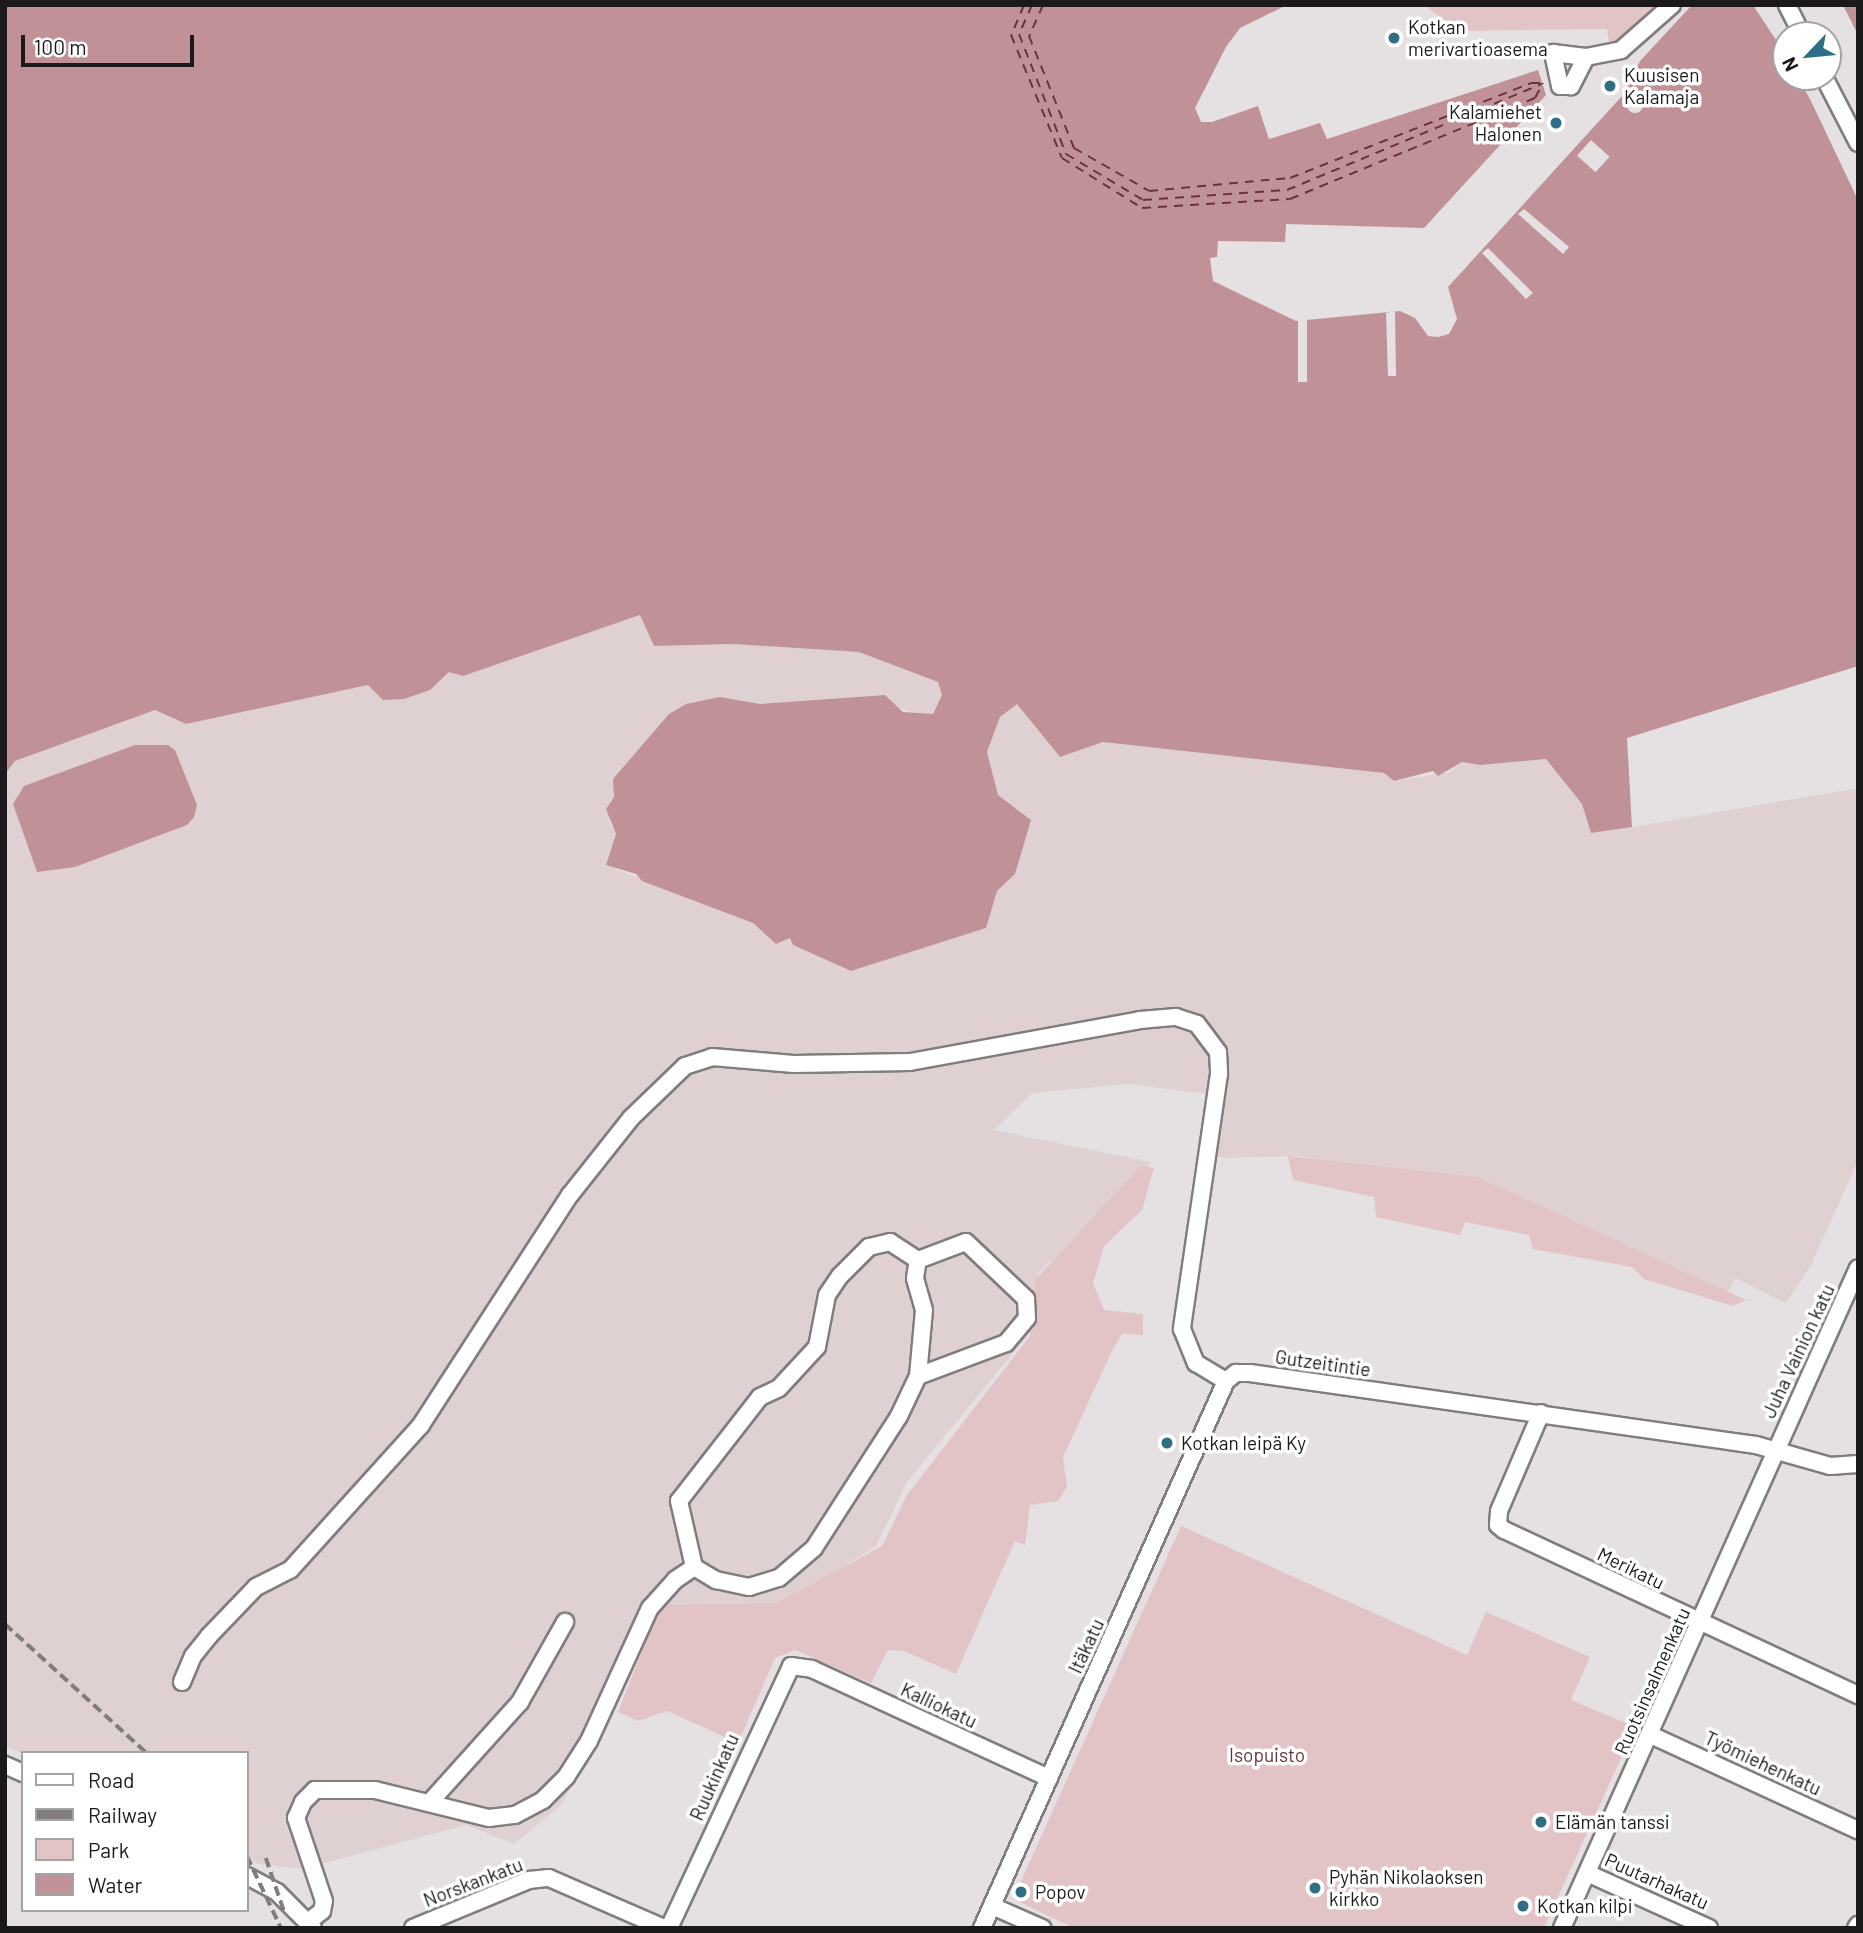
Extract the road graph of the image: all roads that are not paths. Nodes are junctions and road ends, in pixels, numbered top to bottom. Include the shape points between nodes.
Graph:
1 (1672, 5) edge
2 (1787, 5) edge
3 (1795, 21) edge
4 (1586, 57) dead end
5 (1831, 91) edge
6 (1858, 143) edge
7 (918, 1260) junction
8 (1858, 1268) edge
9 (918, 1377) junction
10 (1226, 1381) junction
11 (1541, 1413) junction
12 (1776, 1451) junction
13 (1858, 1464) edge
14 (694, 1567) junction
15 (565, 1622) dead end
16 (1700, 1625) junction
17 (812, 1669) joint
18 (182, 1682) dead end
19 (1858, 1695) edge
20 (1651, 1735) junction
21 (5, 1765) edge
22 (21, 1772) edge
23 (1049, 1778) junction
24 (431, 1801) junction
25 (1858, 1830) edge
26 (1587, 1873) junction
27 (248, 1877) edge
28 (992, 1906) junction
29 (311, 1925) edge
30 (413, 1928) edge
31 (666, 1928) edge
32 (982, 1928) edge
33 (1042, 1928) edge
34 (1562, 1928) edge
35 (1709, 1928) edge

1 - 4 street via 1621,50
2 - 3 street
5 - 6 street
7 - 9 street via 915,1278 924,1310
7 - 9 street via 966,1242 973,1245 1026,1299 1027,1318 1006,1343
7 - 14 street via 890,1242 870,1247 840,1276 827,1294 817,1347 779,1388 760,1396 679,1501
8 - 12 street, Juha Vainion katu
9 - 14 street via 899,1416 814,1548 779,1578 749,1587 716,1580
10 - 11 street, Gutzeitintie via 1236,1373 1250,1373
10 - 18 street via 1189,1353 1181,1319 1219,1074 1219,1052 1197,1024 1176,1017 910,1062 794,1064 712,1056 685,1066 631,1118 570,1195 421,1425 291,1569 256,1587 209,1636 192,1656
10 - 23 street, Itäkatu
11 - 12 street, Gutzeitintie
11 - 16 street, Merikatu via 1499,1511 1498,1525
12 - 13 street, Gutzeitintie via 1830,1466
12 - 16 street, Ruotsinsalmenkatu
14 - 24 street via 674,1580 650,1608 589,1741 566,1777 543,1800 514,1815 489,1818
15 - 24 street via 520,1702
16 - 19 street, Merikatu
16 - 20 street, Ruotsinsalmenkatu
17 - 23 street, Kalliokatu
17 - 31 street, Ruukinkatu via 791,1666 784,1674
20 - 25 street, Työmiehenkatu
20 - 26 street, Ruotsinsalmenkatu
21 - 22 street
23 - 28 street, Itäkatu
24 - 29 street via 375,1790 315,1790 303,1802 296,1818 324,1900
26 - 34 street, Ruotsinsalmenkatu
26 - 35 street, Puutarhakatu
27 - 29 street via 277,1892
28 - 32 street, Itäkatu
28 - 33 street
30 - 31 street, Norskankatu via 529,1880 549,1878

